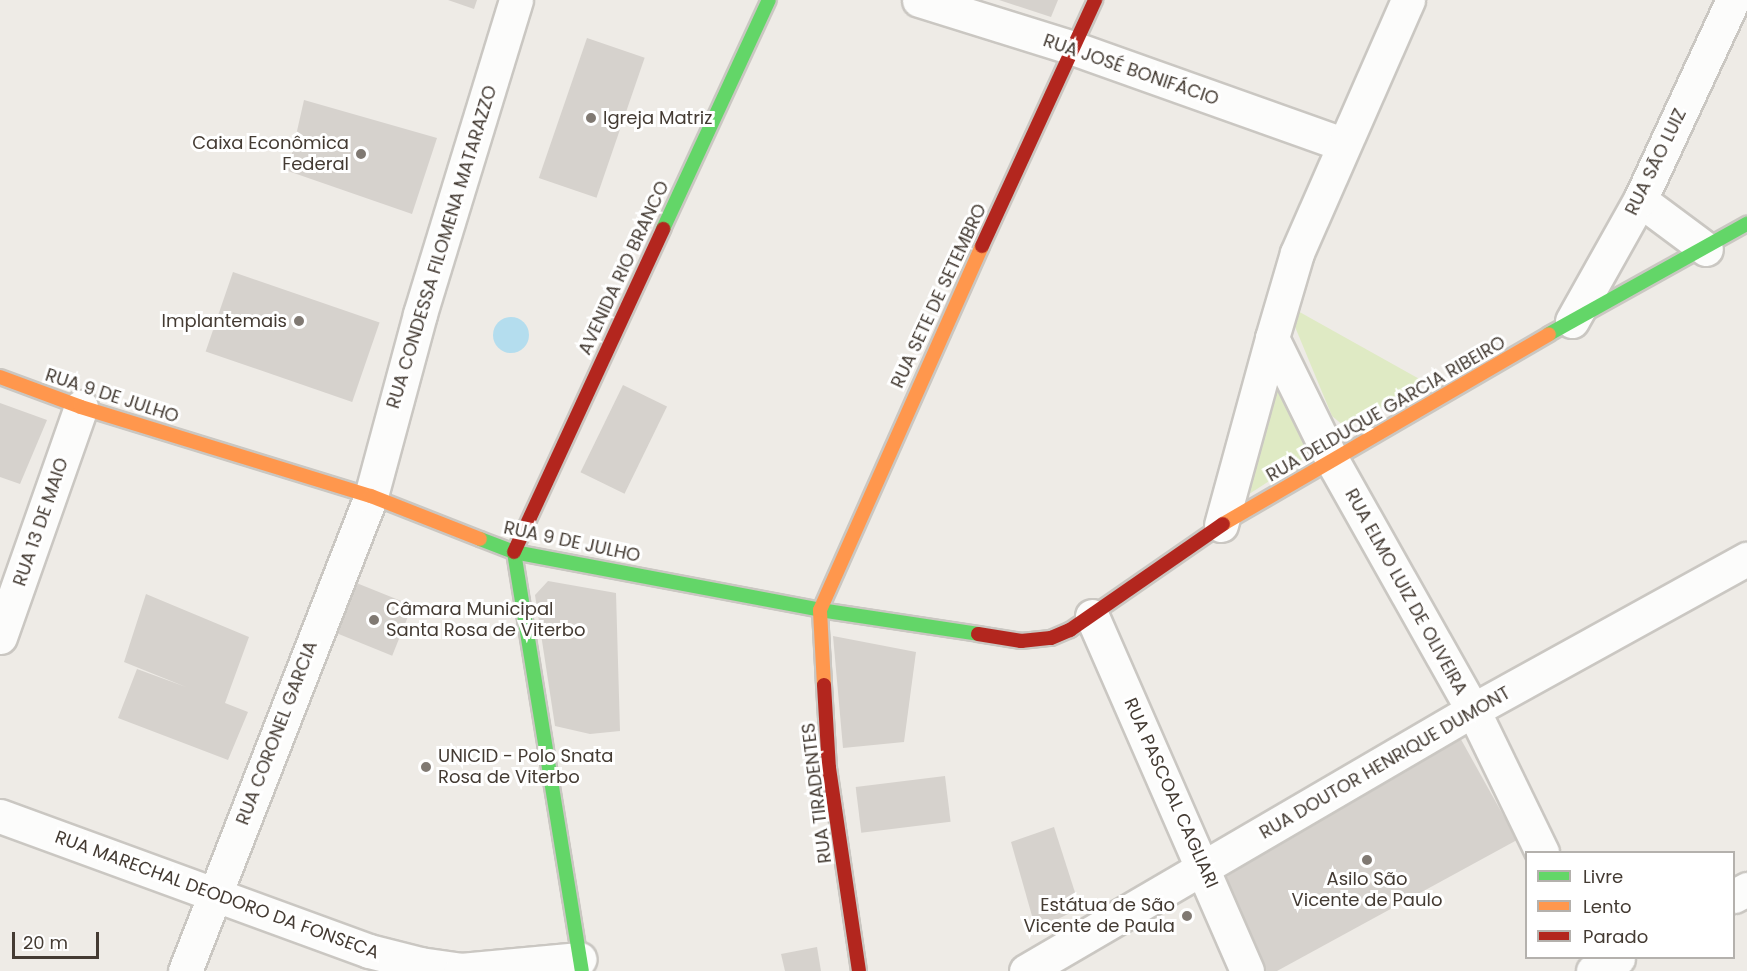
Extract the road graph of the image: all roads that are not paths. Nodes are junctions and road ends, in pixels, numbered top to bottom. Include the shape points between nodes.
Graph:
1 (516, 0) edge
2 (769, 0) edge
3 (919, 0) edge
4 (1095, 0) edge
5 (1408, 0) edge
6 (1733, 0) edge
7 (1073, 48) junction
8 (1342, 144) junction
9 (1640, 200) junction
10 (1747, 225) edge
11 (1706, 249) junction
12 (1572, 321) junction
13 (1272, 338) junction
14 (0, 376) edge
15 (81, 407) junction
16 (1333, 462) junction
17 (371, 496) junction
18 (1221, 525) junction
19 (514, 552) junction
20 (1747, 559) edge
21 (820, 610) junction
22 (1092, 616) junction
23 (0, 637) edge
24 (1051, 638) joint
25 (1473, 710) junction
26 (0, 816) edge
27 (1542, 851) edge
28 (1206, 869) junction
29 (213, 895) junction
30 (581, 965) edge
31 (185, 971) edge
32 (859, 971) edge
33 (1026, 971) edge
34 (1247, 971) edge

1 - 17 street, RUA CONDESSA FILOMENA MATARAZZO via 414,335
2 - 19 main road, AVENIDA RIO BRANCO
3 - 7 street, RUA JOSÉ BONIFÁCIO
4 - 7 main road, RUA SETE DE SETEMBRO
5 - 8 street
6 - 9 street, RUA SÃO LUIZ
7 - 8 street, RUA JOSÉ BONIFÁCIO
7 - 21 main road, RUA SETE DE SETEMBRO via 894,437
8 - 13 street via 1297,253
9 - 11 street
9 - 12 street, RUA SÃO LUIZ
10 - 11 main road, RUA DELDUQUE GARCIA RIBEIRO
11 - 12 main road, RUA DELDUQUE GARCIA RIBEIRO
12 - 16 main road, RUA DELDUQUE GARCIA RIBEIRO
13 - 16 street, RUA ELMO LUIZ DE OLIVEIRA
13 - 18 street
14 - 15 main road, RUA 9 DE JULHO
15 - 17 main road, RUA 9 DE JULHO
15 - 23 street, RUA 13 DE MAIO
16 - 18 main road, RUA DELDUQUE GARCIA RIBEIRO
16 - 25 street, RUA ELMO LUIZ DE OLIVEIRA
17 - 19 main road, RUA 9 DE JULHO
17 - 29 street, RUA CORONEL GARCIA
18 - 22 main road, RUA DELDUQUE GARCIA RIBEIRO
19 - 21 main road, RUA 9 DE JULHO
19 - 30 main road
20 - 25 street, RUA DOUTOR HENRIQUE DUMONT
21 - 24 main road, RUA 9 DE JULHO via 984,638
21 - 32 main road, RUA TIRADENTES via 829,768
22 - 24 main road, RUA DELDUQUE GARCIA RIBEIRO
22 - 28 street, RUA PASCOAL CAGLIARI
25 - 27 street, RUA ELMO LUIZ DE OLIVEIRA
25 - 28 street, RUA DOUTOR HENRIQUE DUMONT
26 - 29 street, RUA MARECHAL DEODORO DA FONSECA
28 - 33 street, RUA DOUTOR HENRIQUE DUMONT
28 - 34 street, RUA PASCOAL CAGLIARI
29 - 30 street, RUA MARECHAL DEODORO DA FONSECA via 369,951 420,964 461,970
29 - 31 street, RUA CORONEL GARCIA

